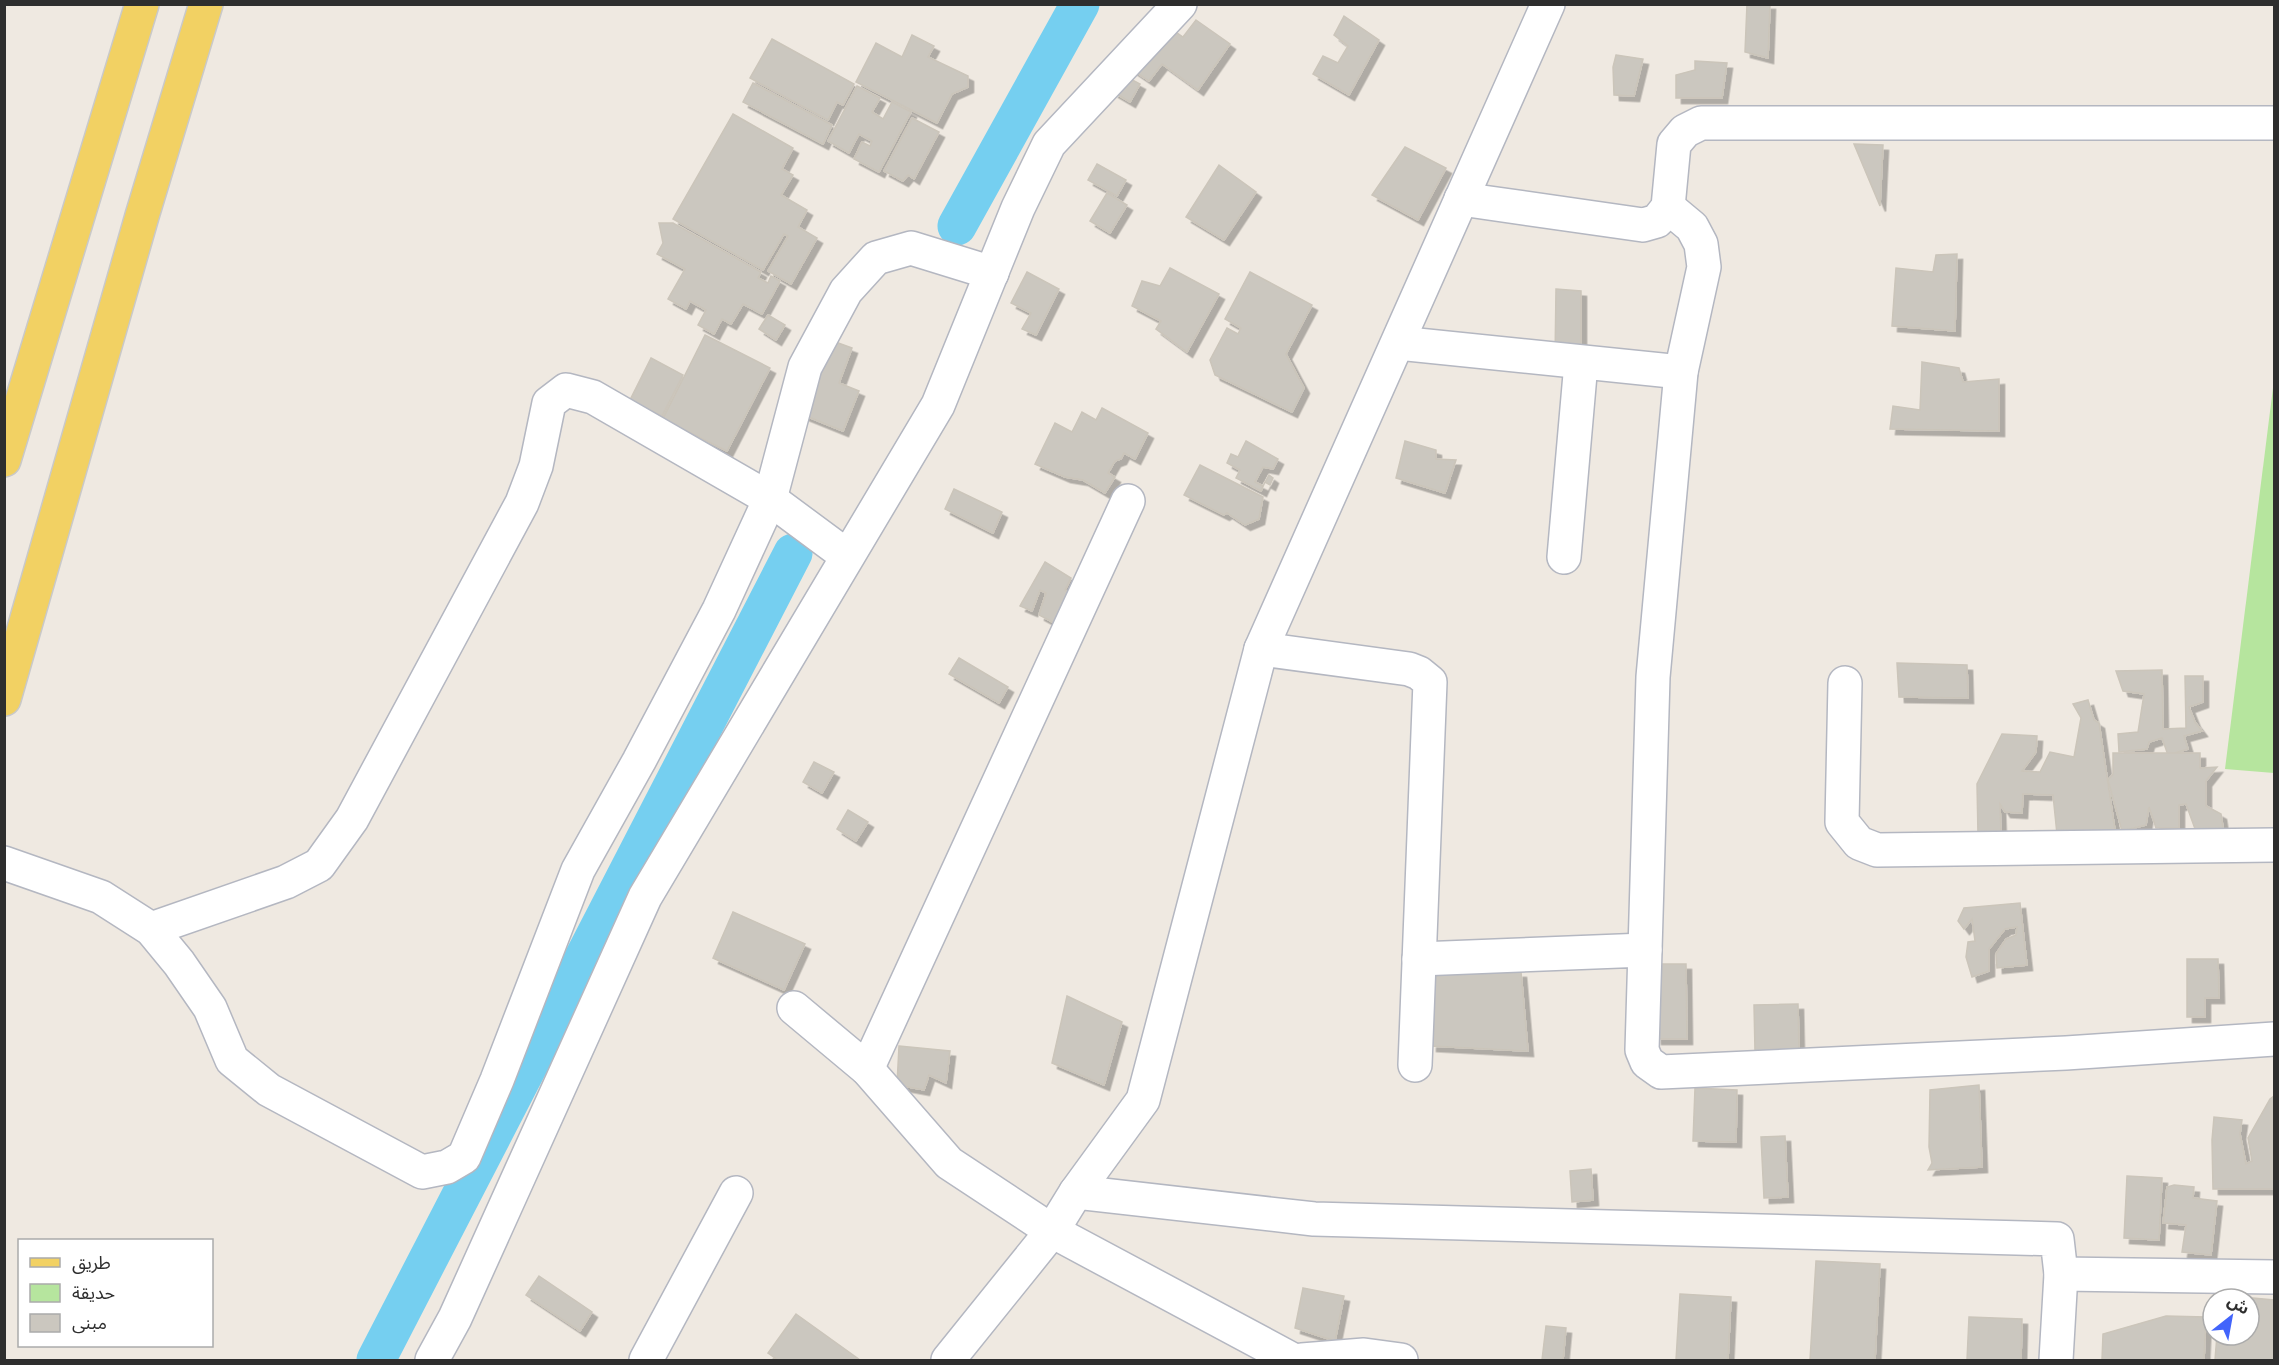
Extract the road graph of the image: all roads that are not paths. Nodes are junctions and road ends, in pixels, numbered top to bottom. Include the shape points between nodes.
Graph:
1 (142, 4) edge
2 (206, 4) edge
3 (1180, 4) edge
4 (1548, 4) edge
5 (2274, 123) edge
6 (1461, 199) junction
7 (1668, 207) junction
8 (992, 273) junction
9 (1398, 343) junction
10 (1581, 363) junction
11 (1681, 372) junction
12 (4, 460) edge
13 (770, 499) junction
14 (1128, 501) dead end
15 (847, 556) junction
16 (1564, 557) dead end
17 (1261, 649) junction
18 (1845, 683) dead end
19 (4, 699) edge
20 (2274, 845) edge
21 (4, 863) edge
22 (151, 929) junction
23 (1645, 950) junction
24 (1419, 958) junction
25 (794, 1008) dead end
26 (2274, 1039) edge
27 (1415, 1065) dead end
28 (867, 1069) junction
29 (1076, 1192) junction
30 (736, 1193) dead end
31 (1052, 1231) junction
32 (2061, 1274) junction
33 (2274, 1276) edge
34 (432, 1360) edge
35 (646, 1360) edge
36 (948, 1360) edge
37 (1293, 1360) edge
38 (1302, 1360) edge
39 (1401, 1360) edge
40 (2056, 1360) edge

1 - 12 main road
2 - 19 main road
3 - 8 street via 1049,144
4 - 6 street
5 - 7 street via 1701,123 1685,131 1674,144
6 - 7 street via 1643,225 1657,221
6 - 9 street
7 - 11 street via 1692,226 1701,244 1704,267
8 - 13 street via 911,248 876,258 846,291 805,367
8 - 15 street via 938,405
9 - 10 street
9 - 17 street
10 - 11 street
10 - 16 street
11 - 23 street via 1653,676
13 - 15 street
13 - 22 street via 593,397 566,390 549,404 536,466 522,503 352,819 319,865 286,882
13 - 22 street via 719,610 578,870 464,1157 447,1167 422,1172 269,1090 232,1060 210,1008
14 - 28 street
15 - 34 street via 645,897 455,1318
17 - 24 street via 1409,669 1430,682
17 - 29 street via 1143,1100
18 - 20 street via 1842,822 1859,843 1877,850
21 - 22 street via 101,897
23 - 24 street
23 - 26 street via 1642,1050 1647,1062 1661,1072
24 - 27 street
25 - 28 street
28 - 31 street via 948,1163
29 - 31 street
29 - 32 street via 1314,1219 2057,1239
30 - 35 street
31 - 36 street
31 - 37 street
32 - 33 street
32 - 40 street
38 - 39 street via 1364,1355

